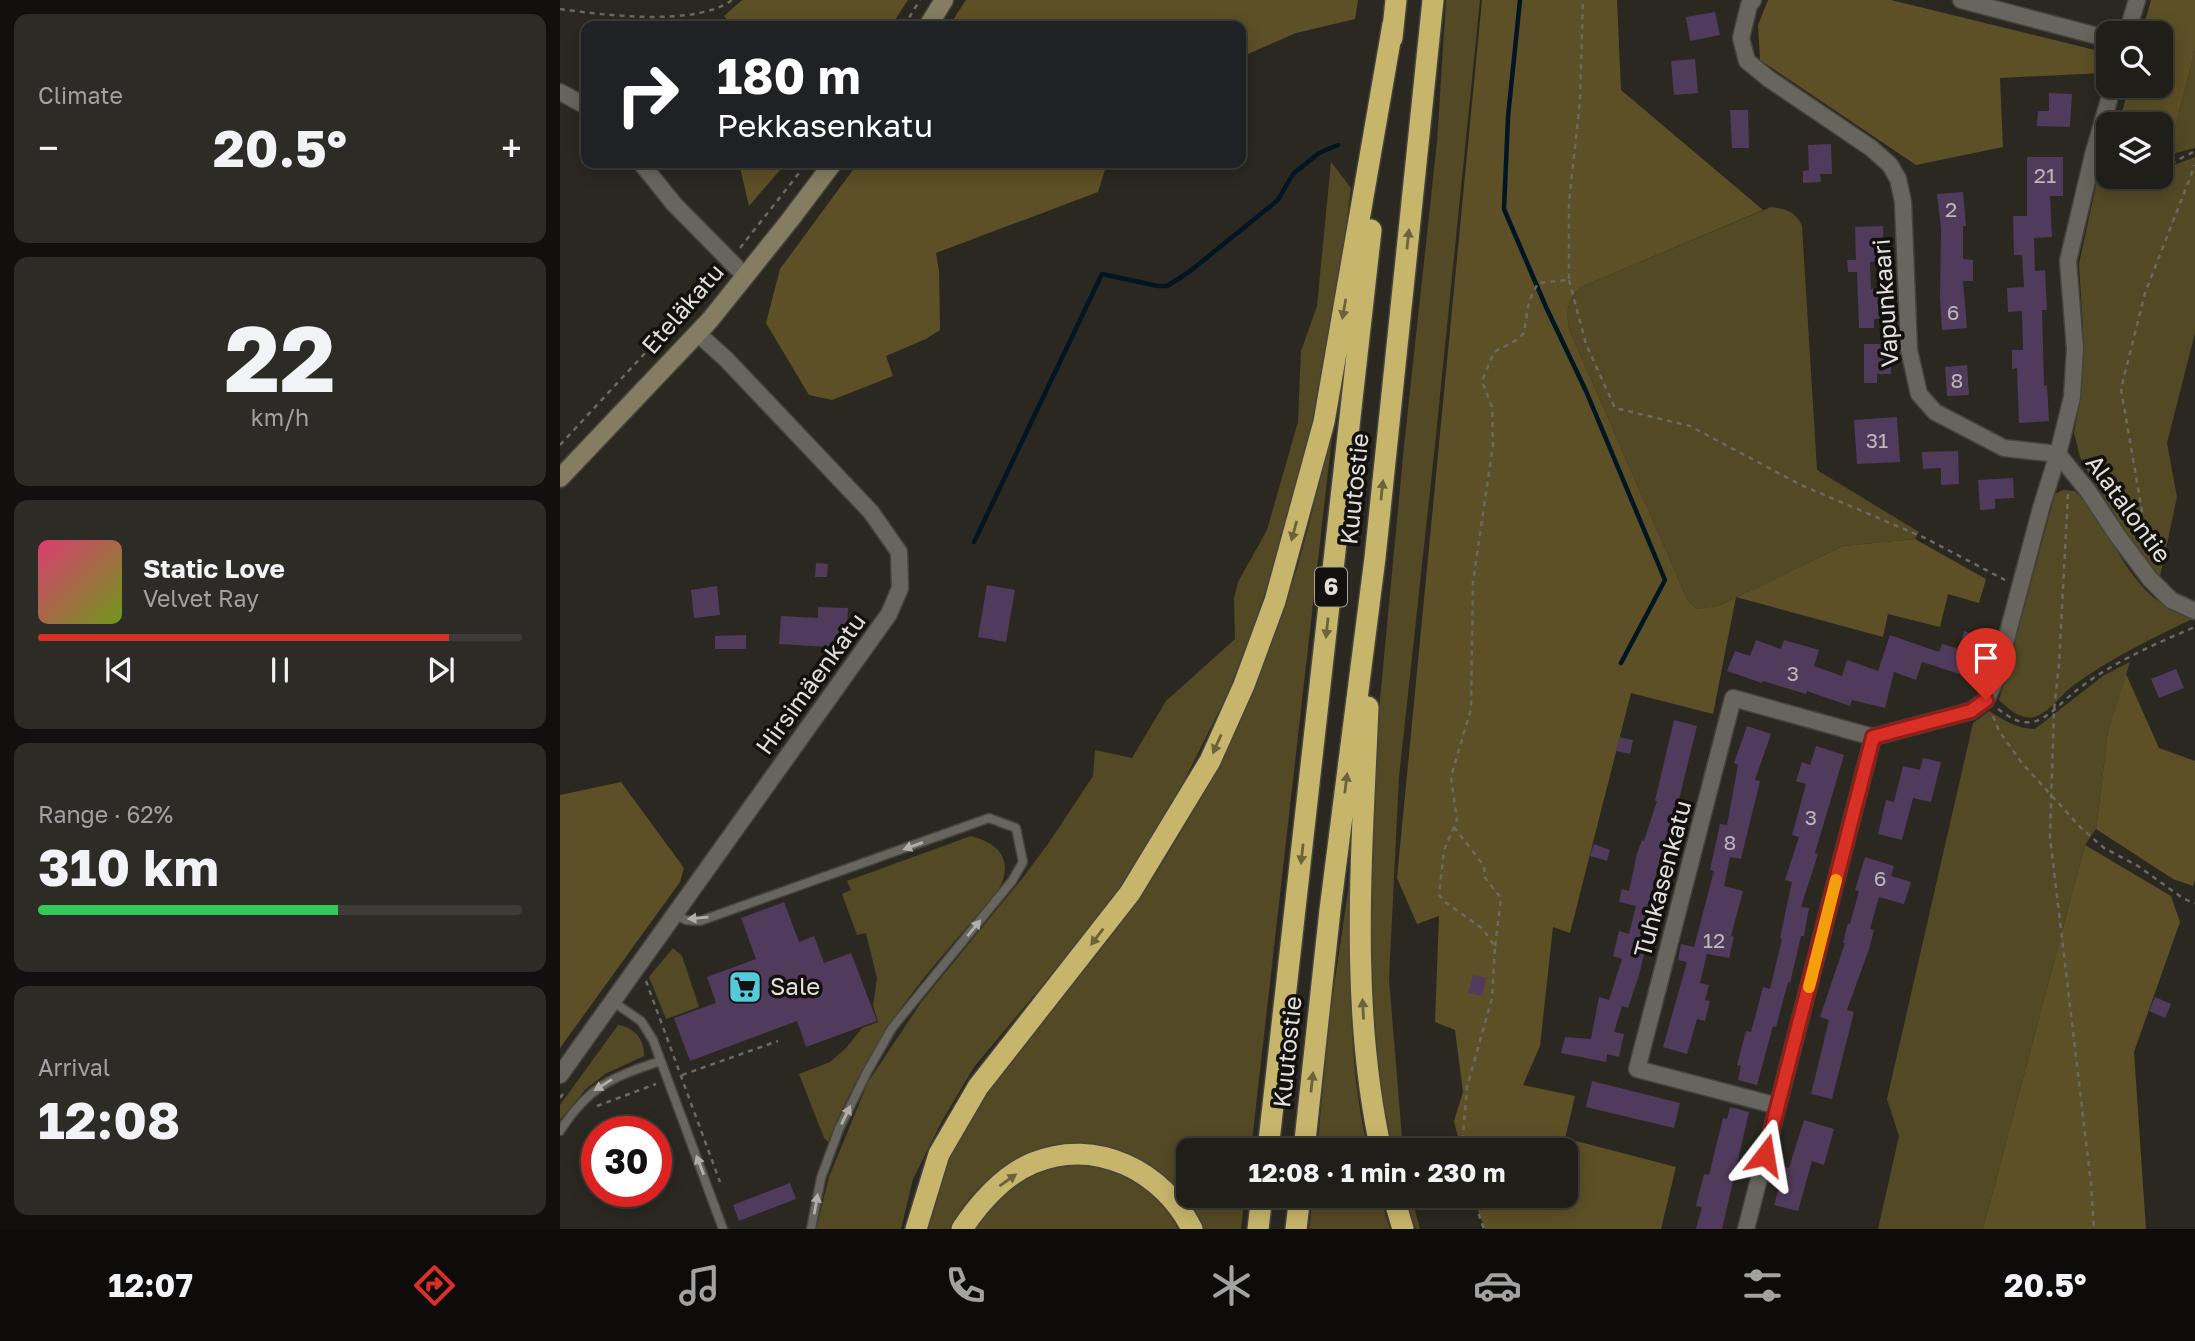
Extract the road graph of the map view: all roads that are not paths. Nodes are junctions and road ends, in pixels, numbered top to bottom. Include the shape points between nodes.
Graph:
1 (944, 0) edge
2 (1396, 0) edge
3 (1433, 0) edge
4 (1753, 0) edge
5 (1961, 0) edge
6 (2137, 0) edge
7 (931, 21) edge
8 (2131, 21) edge
9 (1393, 24) junction
10 (2096, 36) edge
11 (560, 92) edge
12 (2110, 98) edge
13 (581, 103) edge
14 (645, 168) edge
15 (829, 168) edge
16 (745, 276) junction
17 (697, 333) junction
18 (2058, 454) junction
19 (560, 478) edge
20 (1375, 558) junction
21 (2195, 611) edge
22 (1873, 737) junction
23 (673, 915) junction
24 (617, 1005) junction
25 (661, 1061) junction
26 (564, 1081) edge
27 (1778, 1106) junction
28 (560, 1131) edge
29 (1269, 1138) edge
30 (1305, 1138) edge
31 (1378, 1138) edge
32 (1260, 1208) edge
33 (1298, 1208) edge
34 (1397, 1208) edge
35 (723, 1229) edge
36 (811, 1229) edge
37 (916, 1229) edge
38 (962, 1229) edge
39 (1192, 1229) edge
40 (1258, 1229) edge
41 (1296, 1229) edge
42 (1403, 1229) edge
43 (1746, 1229) edge

1 - 7 main road
2 - 9 highway, Kuutostie / 6
20 -> 3 highway, Kuutostie / 6
4 - 18 street, Vapunkaari via 1741,38 1747,61 1871,148 1890,164 1898,179 1903,202 1909,350 1919,394 1935,412 2004,448
5 - 10 street
6 - 8 street
9 -> 29 highway, Kuutostie / 6
9 -> 37 highway via 1324,422 1275,601 1244,685 1210,761 1130,893 978,1087 939,1154
11 - 13 street
12 - 18 street, Alatalontie via 2068,261 2076,349 2072,397
14 - 16 street
15 - 16 main road, Eteläkatu
16 - 17 main road, Eteläkatu
17 - 19 main road, Eteläkatu
17 - 23 street, Hirsimäenkatu via 871,512 899,552 900,589 889,614
18 - 21 street, Alatalontie via 2150,579 2171,600
18 - 22 street via 1986,700 1971,711
30 -> 20 highway, Kuutostie / 6
31 -> 20 highway via 1365,1053 1360,952
22 - 27 street
22 - 27 street, Tuhkasenkatu via 1733,698 1637,1069
23 - 24 street, Hirsimäenkatu
36 -> 23 lane via 821,1178 839,1129 892,1028 1023,862 1016,828 989,818 700,920
24 - 25 lane via 641,1021
24 - 26 street, Hirsimäenkatu
25 -> 28 lane via 598,1086
35 -> 25 lane
27 - 43 street
32 - 40 highway
33 - 41 highway
34 - 42 highway
38 -> 39 highway via 987,1196 1007,1180 1033,1163 1067,1155 1105,1156 1140,1171 1171,1195

